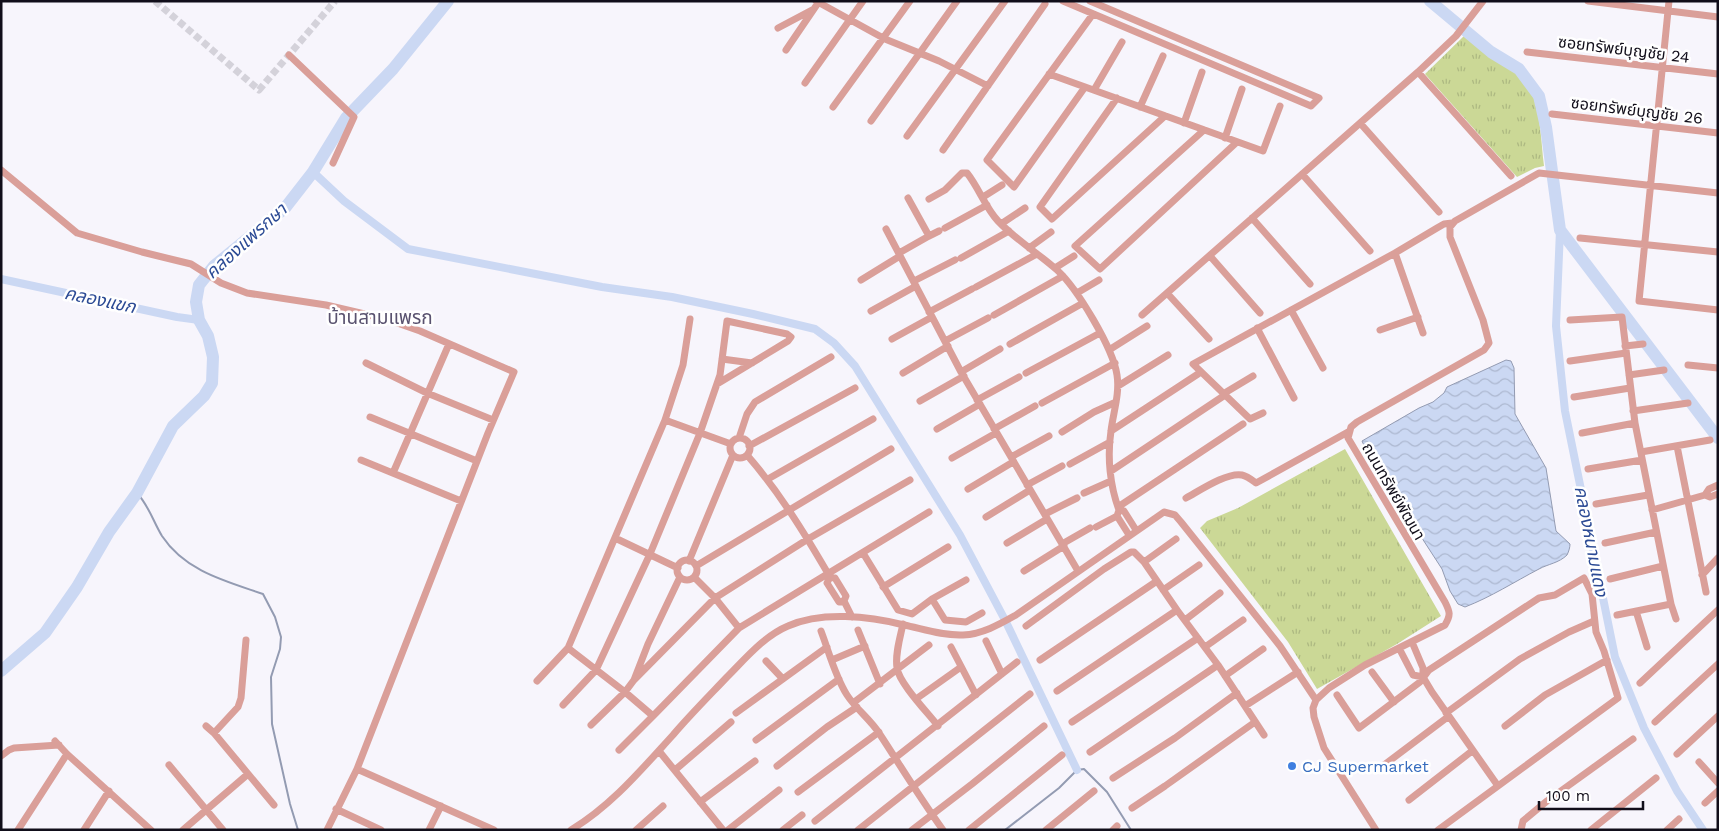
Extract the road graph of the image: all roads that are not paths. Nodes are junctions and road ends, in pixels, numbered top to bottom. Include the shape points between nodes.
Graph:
1 (863, 1) edge
2 (910, 1) edge
3 (957, 1) edge
4 (1005, 1) edge
5 (1064, 1) edge
6 (1090, 1) edge
7 (1483, 1) edge
8 (1588, 1) edge
9 (1670, 1) edge
10 (816, 4) edge
11 (1045, 4) dead end
12 (1669, 11) junction
13 (1093, 14) junction
14 (1718, 17) edge
15 (850, 20) junction
16 (778, 28) dead end
17 (884, 38) junction
18 (1122, 42) dead end
19 (786, 50) dead end
20 (1527, 52) dead end
21 (920, 53) junction
22 (289, 55) dead end
23 (1163, 56) dead end
24 (1663, 68) junction
25 (955, 69) junction
26 (1202, 72) dead end
27 (1418, 72) junction
28 (1049, 74) junction
29 (1718, 74) edge
30 (805, 83) dead end
31 (988, 86) junction
32 (1085, 87) junction
33 (1242, 89) dead end
34 (1094, 90) junction
35 (1117, 98) junction
36 (1280, 106) dead end
37 (833, 107) dead end
38 (1140, 107) junction
39 (1552, 114) dead end
40 (1165, 116) junction
41 (871, 121) dead end
42 (1184, 123) junction
43 (1360, 123) junction
44 (1657, 125) junction
45 (1204, 130) junction
46 (1718, 133) edge
47 (907, 136) dead end
48 (1225, 138) junction
49 (1238, 142) junction
50 (943, 150) dead end
51 (333, 163) dead end
52 (1, 170) edge
53 (1302, 174) junction
54 (1511, 176) dead end
55 (1002, 185) dead end
56 (1650, 185) junction
57 (1718, 193) edge
58 (983, 197) junction
59 (908, 198) dead end
60 (929, 199) dead end
61 (987, 205) junction
62 (1025, 208) dead end
63 (1439, 212) dead end
64 (1252, 218) junction
65 (1452, 223) junction
66 (1001, 224) junction
67 (886, 229) dead end
68 (1009, 231) junction
69 (1050, 232) dead end
70 (928, 236) junction
71 (1580, 238) dead end
72 (1645, 244) junction
73 (1029, 248) junction
74 (1370, 251) dead end
75 (1718, 252) edge
76 (1395, 253) junction
77 (1037, 254) junction
78 (900, 255) junction
79 (1074, 256) dead end
80 (1210, 256) junction
81 (1055, 268) junction
82 (1064, 276) junction
83 (861, 280) dead end
84 (1099, 280) dead end
85 (915, 284) junction
86 (1310, 284) dead end
87 (1077, 293) junction
88 (1167, 293) junction
89 (1083, 303) junction
90 (1291, 310) junction
91 (1718, 310) edge
92 (870, 311) dead end
93 (1260, 313) dead end
94 (931, 314) junction
95 (1142, 315) dead end
96 (1418, 317) junction
97 (690, 319) dead end
98 (1570, 320) dead end
99 (1146, 326) dead end
100 (1257, 328) junction
101 (1380, 330) dead end
102 (1100, 333) junction
103 (1423, 333) dead end
104 (892, 339) dead end
105 (1209, 339) dead end
106 (449, 344) junction
107 (947, 344) junction
108 (1010, 344) dead end
109 (1643, 344) dead end
110 (1000, 349) dead end
111 (1625, 349) junction
112 (1109, 350) junction
113 (1168, 355) dead end
114 (831, 357) dead end
115 (722, 360) junction
116 (1570, 361) dead end
117 (366, 363) dead end
118 (752, 363) junction
119 (1115, 363) junction
120 (1688, 365) dead end
121 (1323, 368) dead end
122 (1718, 368) edge
123 (1664, 370) dead end
124 (903, 373) dead end
125 (963, 374) junction
126 (1198, 374) dead end
127 (1253, 376) dead end
128 (1628, 376) junction
129 (717, 384) junction
130 (1118, 386) junction
131 (855, 388) dead end
132 (1630, 388) junction
133 (427, 393) junction
134 (1223, 395) junction
135 (1574, 397) dead end
136 (1294, 398) dead end
137 (920, 401) dead end
138 (979, 402) junction
139 (1116, 402) junction
140 (1688, 403) dead end
141 (1633, 411) junction
142 (1263, 413) dead end
143 (370, 417) dead end
144 (873, 419) dead end
145 (493, 420) junction
146 (665, 420) junction
147 (1243, 424) dead end
148 (1635, 424) junction
149 (937, 429) dead end
150 (995, 431) junction
151 (1111, 431) junction
152 (1062, 432) dead end
153 (1348, 432) junction
154 (700, 433) junction
155 (1582, 433) dead end
156 (410, 434) junction
157 (1049, 436) dead end
158 (739, 438) junction
159 (1710, 440) dead end
160 (1110, 442) junction
161 (731, 444) junction
162 (749, 446) junction
163 (1677, 446) junction
164 (891, 449) dead end
165 (732, 455) junction
166 (746, 455) junction
167 (1641, 456) junction
168 (952, 458) dead end
169 (1012, 459) junction
170 (361, 460) dead end
171 (477, 461) junction
172 (1070, 464) dead end
173 (1062, 466) dead end
174 (1588, 469) dead end
175 (1111, 470) junction
176 (393, 473) junction
177 (768, 479) junction
178 (910, 480) dead end
179 (1111, 480) junction
180 (1718, 485) edge
181 (1028, 488) junction
182 (968, 489) dead end
183 (1084, 493) dead end
184 (1718, 494) edge
185 (1648, 495) junction
186 (1705, 495) junction
187 (1077, 498) dead end
188 (1186, 498) dead end
189 (1688, 500) junction
190 (461, 501) junction
191 (1596, 504) dead end
192 (1652, 510) junction
193 (789, 511) junction
194 (1118, 511) junction
195 (929, 512) dead end
196 (1046, 516) junction
197 (986, 517) dead end
198 (1136, 530) junction
199 (1656, 532) junction
200 (1129, 535) junction
201 (615, 538) junction
202 (808, 539) junction
203 (1176, 539) dead end
204 (1605, 543) dead end
205 (1007, 544) dead end
206 (1063, 545) junction
207 (948, 547) dead end
208 (863, 552) junction
209 (650, 554) junction
210 (1718, 558) edge
211 (689, 561) junction
212 (1144, 562) junction
213 (1199, 565) dead end
214 (696, 566) junction
215 (1663, 566) junction
216 (678, 568) junction
217 (1024, 571) dead end
218 (1078, 571) junction
219 (1702, 575) junction
220 (829, 576) junction
221 (680, 577) junction
222 (694, 577) junction
223 (1610, 579) dead end
224 (966, 580) dead end
225 (1157, 581) junction
226 (883, 587) junction
227 (1163, 590) junction
228 (1706, 592) dead end
229 (1220, 593) dead end
230 (715, 598) junction
231 (932, 599) junction
232 (1671, 604) junction
233 (1177, 610) junction
234 (1718, 610) edge
235 (1636, 611) junction
236 (982, 613) dead end
237 (1617, 615) dead end
238 (852, 617) junction
239 (1676, 619) dead end
240 (1184, 620) junction
241 (1243, 620) dead end
242 (1594, 621) junction
243 (902, 624) junction
244 (1026, 626) dead end
245 (739, 628) junction
246 (858, 630) dead end
247 (821, 631) dead end
248 (1198, 638) junction
249 (246, 640) dead end
250 (986, 641) dead end
251 (1412, 642) junction
252 (648, 644) junction
253 (929, 645) dead end
254 (865, 646) junction
255 (827, 647) junction
256 (951, 647) dead end
257 (1205, 647) junction
258 (1647, 647) dead end
259 (568, 648) junction
260 (1400, 648) junction
261 (1263, 649) dead end
262 (660, 655) junction
263 (832, 660) junction
264 (1040, 660) dead end
265 (1607, 660) junction
266 (766, 661) dead end
267 (1017, 662) dead end
268 (1718, 664) edge
269 (1218, 665) junction
270 (961, 667) junction
271 (596, 670) junction
272 (897, 670) junction
273 (1298, 672) junction
274 (1372, 672) dead end
275 (1002, 674) junction
276 (1225, 676) junction
277 (1423, 677) junction
278 (782, 678) junction
279 (839, 679) junction
280 (634, 680) junction
281 (538, 681) dead end
282 (880, 684) junction
283 (1640, 684) dead end
284 (1056, 691) dead end
285 (625, 692) junction
286 (1238, 693) junction
287 (1030, 694) dead end
288 (976, 695) junction
289 (1337, 695) dead end
290 (916, 699) junction
291 (1316, 700) junction
292 (1394, 702) junction
293 (563, 705) dead end
294 (855, 705) junction
295 (1245, 706) junction
296 (736, 713) dead end
297 (1448, 714) junction
298 (652, 716) junction
299 (1718, 716) edge
300 (731, 722) dead end
301 (1072, 722) dead end
302 (1255, 722) junction
303 (1655, 722) dead end
304 (591, 725) dead end
305 (206, 726) dead end
306 (938, 726) junction
307 (1044, 726) dead end
308 (1505, 726) dead end
309 (879, 732) junction
310 (214, 733) junction
311 (1264, 735) dead end
312 (1633, 739) dead end
313 (756, 740) dead end
314 (619, 750) dead end
315 (659, 750) junction
316 (1472, 751) junction
317 (1090, 752) dead end
318 (67, 754) junction
319 (1677, 754) dead end
320 (1062, 755) dead end
321 (1, 756) edge
322 (895, 760) junction
323 (755, 761) dead end
324 (1699, 762) dead end
325 (169, 765) dead end
326 (1384, 765) dead end
327 (777, 766) dead end
328 (357, 769) junction
329 (675, 770) junction
330 (248, 774) junction
331 (1113, 778) dead end
332 (1656, 778) dead end
333 (1718, 783) edge
334 (1498, 786) junction
335 (913, 787) junction
336 (779, 790) dead end
337 (109, 791) junction
338 (1094, 791) dead end
339 (798, 792) dead end
340 (1718, 792) edge
341 (1409, 800) dead end
342 (700, 802) junction
343 (1705, 803) dead end
344 (274, 805) dead end
345 (440, 806) junction
346 (664, 806) dead end
347 (1132, 808) dead end
348 (206, 809) junction
349 (336, 810) junction
350 (932, 814) junction
351 (802, 815) dead end
352 (1679, 819) dead end
353 (815, 821) dead end
354 (583, 827) edge
355 (485, 828) edge
356 (18, 830) edge
357 (84, 830) edge
358 (151, 830) edge
359 (184, 830) edge
360 (224, 830) edge
361 (327, 830) edge
362 (381, 830) edge
363 (429, 830) edge
364 (494, 830) edge
365 (571, 830) edge
366 (636, 830) edge
367 (723, 830) edge
368 (728, 830) edge
369 (783, 830) edge
370 (858, 830) edge
371 (912, 830) edge
372 (943, 830) edge
373 (969, 830) edge
374 (1046, 830) edge
375 (1376, 830) edge
376 (1438, 830) edge
377 (1521, 830) edge
378 (1591, 830) edge
379 (1667, 830) edge

1 - 15 street
2 - 17 street
3 - 21 street
4 - 25 street
5 - 13 street
6 - 13 street via 1318,98 1311,106
7 - 27 street via 1456,36
8 - 12 street
9 - 12 street
10 - 15 street
10 - 16 street
10 - 19 street
11 - 31 street
12 - 14 street
12 - 24 street
13 - 28 street
15 - 17 street
15 - 30 street
17 - 21 street
17 - 37 street
18 - 34 street
20 - 24 street, ซอยทรัพย์บุญชัย 24
21 - 25 street
21 - 41 street
22 - 51 street via 353,116
23 - 38 street
24 - 29 street, ซอยทรัพย์บุญชัย 24
24 - 44 street
25 - 31 street
25 - 47 street
26 - 42 street
27 - 43 street
27 - 54 street
28 - 32 street
28 - 32 street via 987,160 1014,187
31 - 50 street
32 - 34 street
33 - 48 street
34 - 35 street
35 - 38 street
35 - 40 street via 1040,207 1052,219
36 - 49 street via 1263,151
38 - 40 street
39 - 44 street, ซอยทรัพย์บุญชัย 26
40 - 42 street
42 - 45 street
43 - 53 street
43 - 63 street
44 - 46 street, ซอยทรัพย์บุญชัย 26
44 - 56 street
45 - 48 street
45 - 49 street via 1075,246 1100,269
48 - 49 street
52 - 106 street via 77,233 191,264 221,283 247,293 370,314
53 - 64 street
53 - 74 street
55 - 58 street
56 - 57 street
56 - 65 street via 1536,174
56 - 72 street
58 - 60 street via 968,173 964,172 945,190
58 - 61 street
59 - 70 street
61 - 66 street
61 - 70 street
62 - 66 street
64 - 80 street
64 - 86 street
65 - 76 street via 1444,224
65 - 153 street, ถนนทรัพย์พัฒนา via 1450,237 1489,343 1484,350 1357,422
66 - 68 street
67 - 78 street
68 - 73 street
68 - 85 street
69 - 73 street
70 - 78 street
71 - 72 street
72 - 75 street
72 - 91 street via 1639,301
73 - 77 street
76 - 90 street
76 - 96 street
77 - 81 street
77 - 94 street
78 - 83 street
78 - 85 street
79 - 81 street
80 - 88 street
80 - 93 street
81 - 82 street
82 - 87 street
82 - 107 street
84 - 87 street
85 - 92 street
85 - 94 street
87 - 89 street
88 - 95 street
88 - 105 street
89 - 102 street
89 - 108 street
90 - 100 street
90 - 121 street
94 - 104 street
94 - 107 street
96 - 101 street
96 - 103 street
97 - 146 street via 683,365
98 - 111 street via 1622,317
99 - 112 street
100 - 134 street via 1193,364
100 - 136 street
102 - 112 street
102 - 138 street
106 - 133 street
106 - 145 street via 514,372
107 - 124 street
107 - 125 street
109 - 111 street
110 - 125 street
111 - 116 street
111 - 128 street
112 - 119 street
113 - 130 street
114 - 158 street via 755,402
115 - 118 street
115 - 118 street via 726,321 791,337
115 - 129 street
117 - 133 street
118 - 129 street
119 - 130 street
119 - 150 street
120 - 122 street
123 - 128 street
125 - 137 street
125 - 138 street
126 - 151 street
127 - 134 street
128 - 132 street
129 - 154 street
130 - 139 street
131 - 162 street
132 - 135 street
132 - 141 street
133 - 145 street
133 - 156 street
134 - 142 street via 1250,419
134 - 175 street
138 - 149 street
138 - 150 street
139 - 151 street
139 - 152 street
140 - 141 street
141 - 148 street
143 - 156 street
144 - 177 street
145 - 171 street
146 - 154 street
146 - 201 street
147 - 194 street
148 - 155 street
148 - 167 street
150 - 168 street
150 - 169 street
151 - 160 street
153 - 188 street via 1256,483 1242,475 1233,476
153 - 251 street, ถนนทรัพย์พัฒนา via 1351,445 1450,612 1445,624
154 - 161 street
154 - 209 street
156 - 171 street
156 - 176 street
157 - 169 street
158 - 161 street
158 - 162 street
159 - 163 street
160 - 172 street
160 - 175 street
161 - 165 street
162 - 166 street
163 - 167 street
163 - 189 street
164 - 193 street
165 - 166 street via 741,458
165 - 211 street
166 - 177 street
167 - 174 street
167 - 185 street
169 - 181 street
169 - 182 street
170 - 176 street
171 - 190 street
173 - 181 street
175 - 179 street
176 - 190 street
177 - 193 street
178 - 202 street
179 - 183 street
179 - 194 street
180 - 186 street
181 - 196 street
181 - 197 street
184 - 186 street
185 - 191 street
185 - 192 street
186 - 189 street
187 - 196 street
189 - 192 street
189 - 219 street
190 - 328 street
192 - 199 street
193 - 202 street
193 - 214 street
194 - 198 street via 1124,512
194 - 200 street
194 - 206 street
195 - 208 street
196 - 205 street
196 - 206 street
198 - 200 street
198 - 273 street via 1164,512 1175,515
199 - 204 street
199 - 215 street
200 - 218 street
201 - 209 street
201 - 259 street
202 - 220 street
202 - 230 street
203 - 212 street
206 - 217 street
206 - 218 street
207 - 226 street
208 - 220 street
208 - 226 street
209 - 216 street
209 - 271 street
210 - 219 street
211 - 214 street
211 - 216 street via 681,563
212 - 225 street
212 - 244 street via 1130,552
213 - 227 street
214 - 222 street
215 - 223 street
215 - 232 street
216 - 221 street
218 - 243 street via 1016,615 974,634 927,631
219 - 228 street
220 - 238 street via 827,583 839,602 844,601
220 - 245 street
221 - 222 street via 688,580
221 - 252 street
222 - 230 street
224 - 231 street
225 - 227 street
225 - 264 street
226 - 231 street via 898,610 912,614
227 - 233 street
229 - 240 street
230 - 245 street
230 - 262 street
231 - 236 street via 945,620 966,622
232 - 235 street
232 - 239 street
233 - 240 street
233 - 284 street
234 - 283 street
235 - 237 street
235 - 258 street
238 - 243 street
238 - 315 street via 803,621 776,633 744,659
240 - 248 street
241 - 257 street
242 - 265 street
242 - 277 street via 1592,594 1584,578 1555,595 1539,598
242 - 297 street via 1520,659
243 - 272 street
245 - 298 street
246 - 254 street
247 - 255 street
248 - 257 street
248 - 301 street
249 - 310 street via 238,707
250 - 275 street
251 - 260 street, ถนนทรัพย์พัฒนา
251 - 277 street via 1423,668
252 - 262 street
252 - 280 street
253 - 272 street
254 - 263 street
254 - 282 street
255 - 263 street
255 - 278 street
256 - 270 street
257 - 269 street
259 - 271 street
259 - 281 street
260 - 277 street via 1413,674
260 - 291 street, ถนนทรัพย์พัฒนา via 1365,665
261 - 276 street
262 - 280 street
263 - 279 street
265 - 308 street via 1545,695
265 - 334 street via 1618,698
266 - 278 street
267 - 275 street
268 - 303 street
269 - 276 street
269 - 317 street
270 - 288 street
270 - 290 street
271 - 285 street
271 - 293 street
272 - 282 street
272 - 290 street
273 - 291 street
273 - 295 street
274 - 292 street
275 - 288 street
276 - 286 street
277 - 292 street
277 - 297 street
278 - 296 street
279 - 294 street
279 - 313 street
280 - 285 street
282 - 294 street
285 - 298 street
285 - 304 street
286 - 295 street
286 - 331 street
287 - 335 street
288 - 306 street
289 - 292 street via 1359,728
290 - 306 street
291 - 375 street via 1314,717 1324,748
294 - 309 street
294 - 327 street
295 - 302 street
297 - 316 street
297 - 326 street
298 - 314 street
299 - 319 street
300 - 329 street
302 - 311 street
302 - 347 street
305 - 310 street
306 - 322 street
307 - 350 street
309 - 322 street
309 - 339 street
310 - 330 street
312 - 377 street via 1541,806 1523,821
315 - 329 street
315 - 354 street
316 - 334 street
316 - 341 street
318 - 321 street via 57,743 14,748
318 - 337 street
318 - 356 street
320 - 373 street
322 - 335 street
322 - 353 street
323 - 342 street
324 - 333 street
325 - 348 street
328 - 345 street
328 - 349 street
329 - 342 street
330 - 344 street
330 - 348 street
332 - 378 street
334 - 376 street
335 - 350 street
335 - 370 street
336 - 368 street
337 - 357 street
337 - 358 street
338 - 374 street
340 - 343 street
342 - 367 street
345 - 355 street
345 - 363 street
346 - 366 street
348 - 359 street
348 - 360 street
349 - 361 street
349 - 362 street
350 - 371 street
350 - 372 street
351 - 369 street
352 - 379 street
354 - 365 street
355 - 364 street

